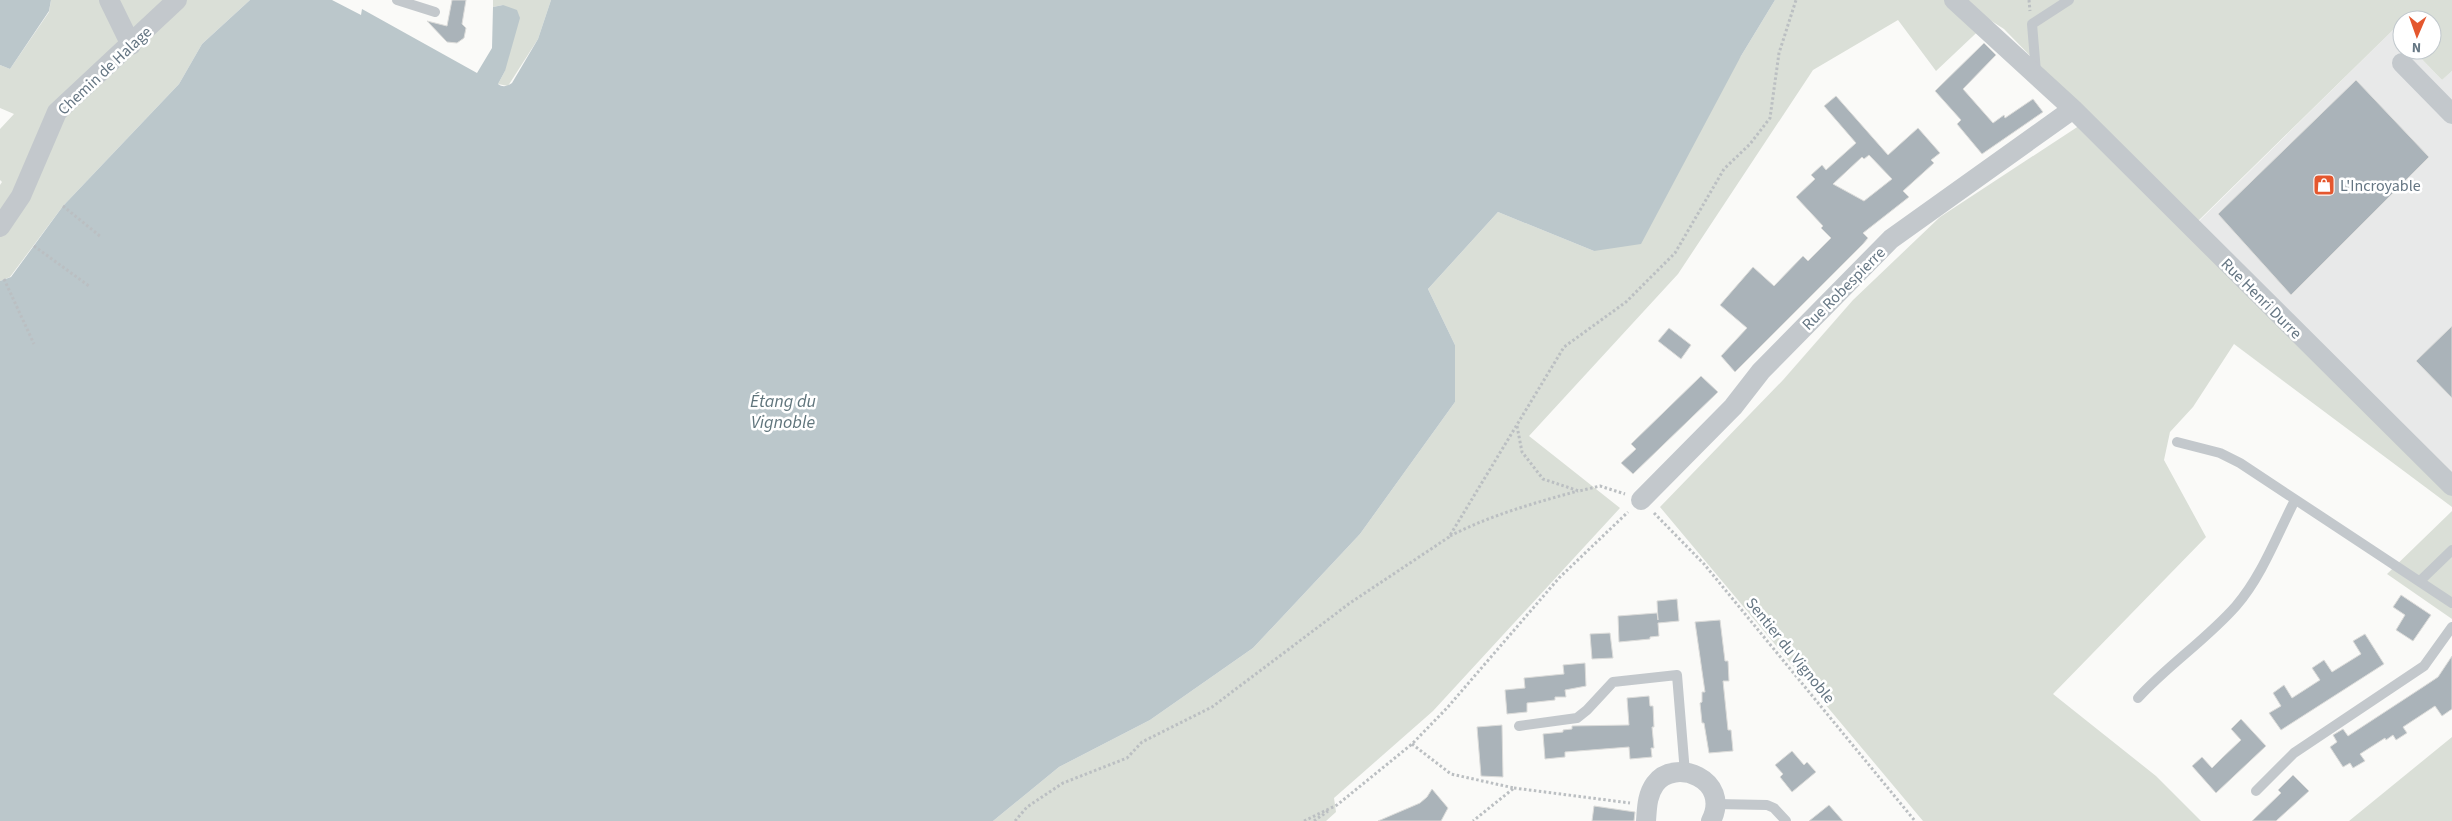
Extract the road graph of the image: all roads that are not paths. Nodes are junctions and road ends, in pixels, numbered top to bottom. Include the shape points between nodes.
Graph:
1 (109, 0) edge
2 (177, 0) edge
3 (397, 0) edge
4 (1954, 0) edge
5 (2069, 0) edge
6 (436, 12) dead end
7 (131, 45) junction
8 (2402, 63) dead end
9 (2036, 73) junction
10 (2073, 110) junction
11 (2452, 114) edge
12 (0, 227) edge
13 (2177, 442) dead end
14 (2452, 486) edge
15 (1641, 500) road end
16 (2295, 500) junction
17 (2452, 550) edge
18 (2420, 581) junction
19 (2452, 603) edge
20 (2452, 627) edge
21 (2138, 698) dead end
22 (1519, 726) dead end
23 (1684, 773) junction
24 (2256, 791) dead end
25 (1714, 812) edge
26 (1647, 813) edge
27 (1786, 821) edge

1 - 7 street
2 - 7 street, Chemin de Halage
3 - 6 lane
4 - 9 street, Rue Henri Durre
5 - 9 lane via 2032,24
7 - 12 street, Chemin de Halage via 57,112 21,196
8 - 11 street
9 - 10 street, Rue Henri Durre
10 - 14 street, Rue Henri Durre
10 - 15 street, Rue Robespierre via 1891,239 1761,371 1726,414
13 - 16 lane via 2231,458
16 - 18 lane
16 - 21 lane via 2243,597
17 - 18 lane
18 - 19 lane
20 - 24 lane via 2424,666 2294,753
22 - 23 lane via 1577,718 1614,682 1677,675
23 - 25 street via 1711,786
23 - 26 street via 1670,774 1659,780 1650,792
25 - 27 lane via 1767,805

